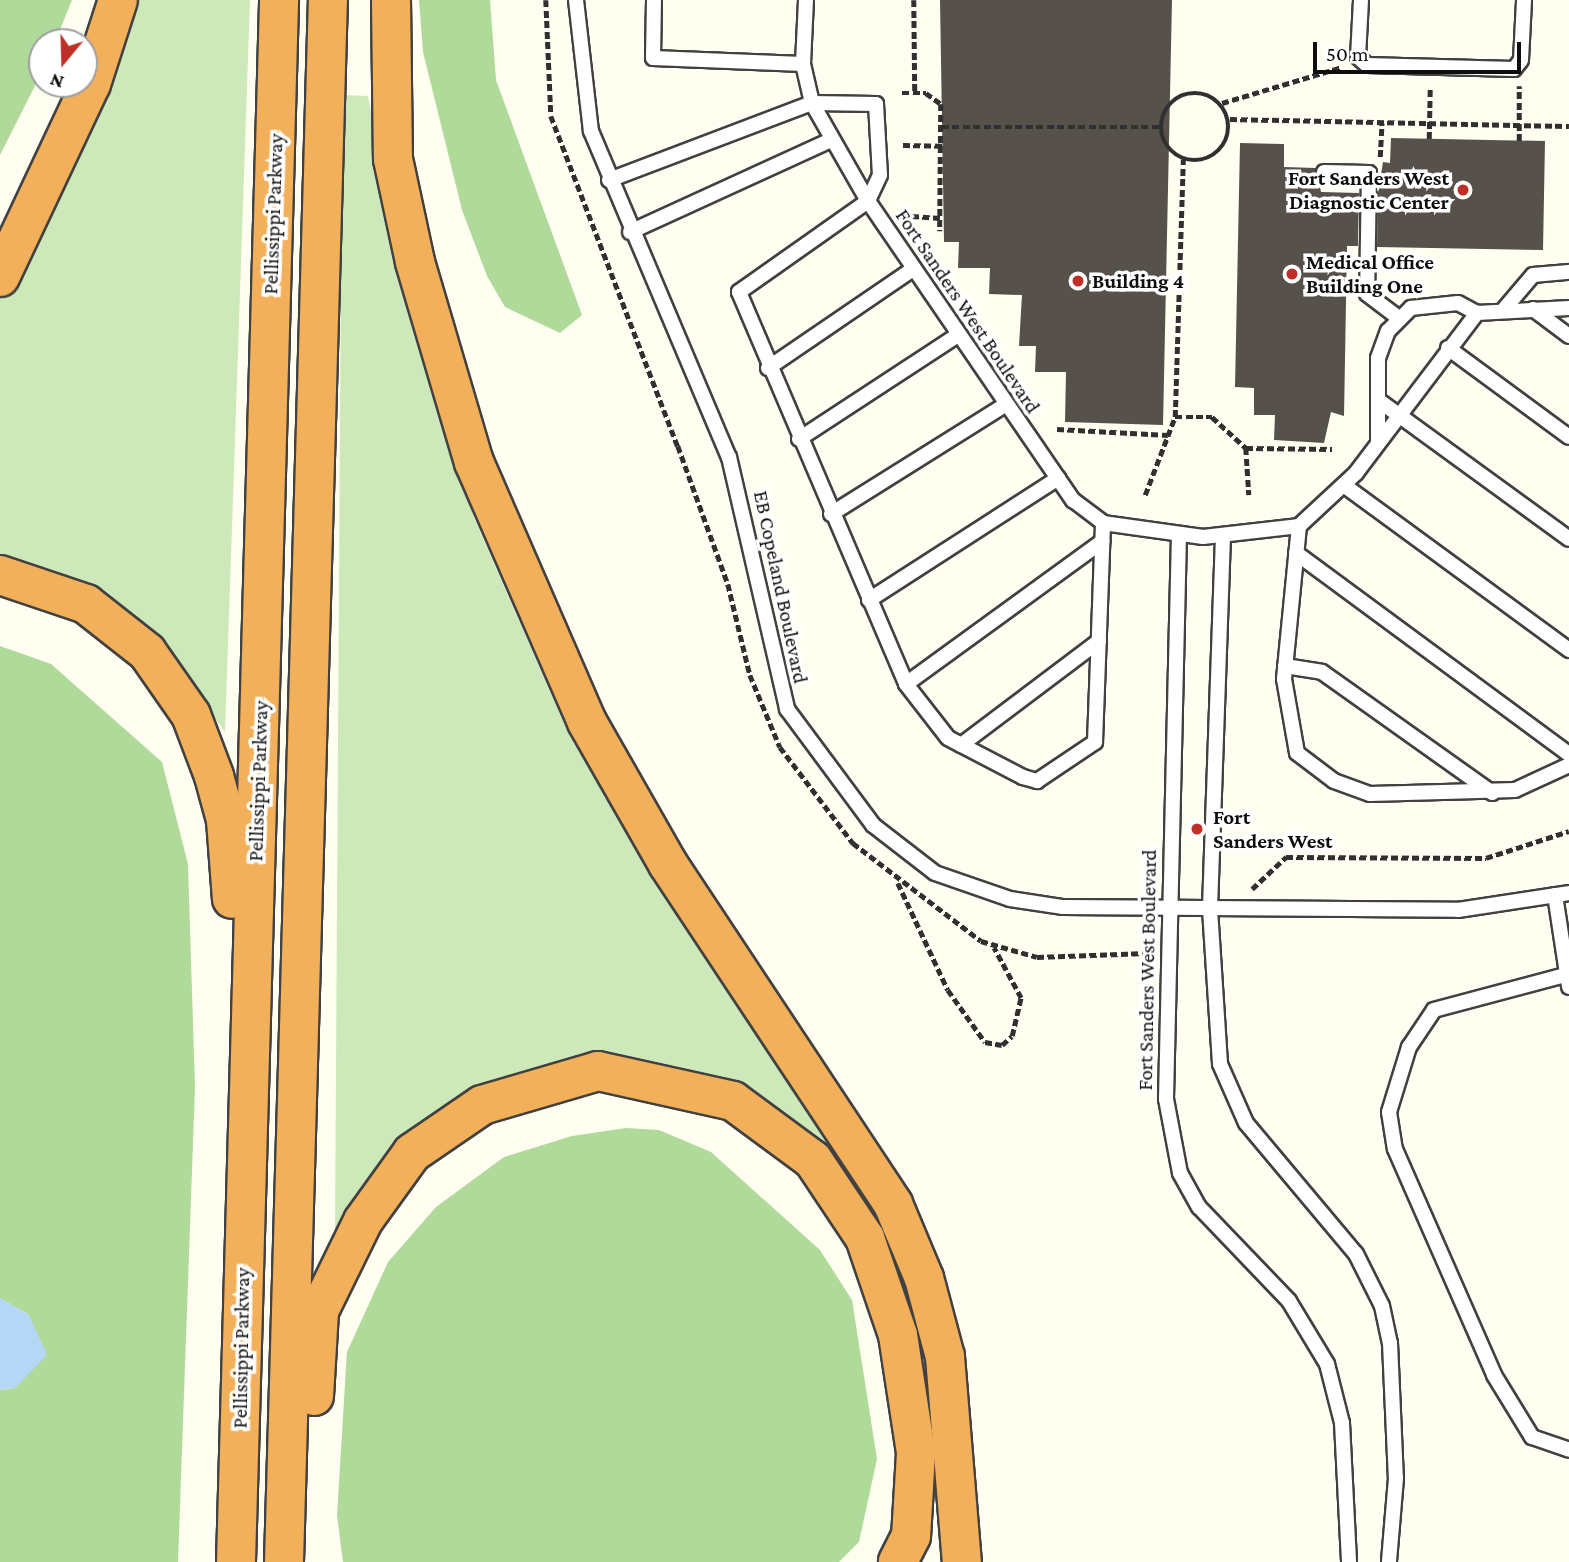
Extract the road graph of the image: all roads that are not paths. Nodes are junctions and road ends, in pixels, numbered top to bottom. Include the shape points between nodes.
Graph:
1 (118, 0) edge
2 (279, 0) edge
3 (328, 0) edge
4 (391, 0) edge
5 (576, 0) edge
6 (654, 0) edge
7 (806, 0) edge
8 (1361, 0) edge
9 (1524, 0) edge
10 (803, 64) junction
11 (812, 103) junction
12 (831, 140) junction
13 (1324, 172) dead end
14 (609, 180) junction
15 (868, 201) junction
16 (630, 232) junction
17 (913, 269) junction
18 (1569, 272) edge
19 (0, 277) edge
20 (1505, 308) junction
21 (1569, 308) edge
22 (1533, 309) junction
23 (1477, 313) junction
24 (1399, 318) junction
25 (958, 335) junction
26 (1569, 336) edge
27 (1448, 348) junction
28 (768, 368) junction
29 (1378, 400) junction
30 (1006, 405) junction
31 (1398, 414) junction
32 (1569, 437) edge
33 (799, 439) junction
34 (1378, 442) junction
35 (1058, 478) junction
36 (1345, 486) junction
37 (831, 514) junction
38 (1103, 523) junction
39 (1299, 526) junction
40 (1179, 534) junction
41 (1223, 536) junction
42 (1569, 539) edge
43 (1103, 541) junction
44 (1296, 553) junction
45 (0, 575) edge
46 (869, 600) junction
47 (1099, 641) junction
48 (1569, 650) edge
49 (1285, 666) junction
50 (906, 684) junction
51 (961, 745) junction
52 (1569, 754) edge
53 (1569, 765) edge
54 (1492, 793) junction
55 (1562, 894) edge
56 (1167, 909) junction
57 (1210, 909) junction
58 (1568, 978) edge
59 (1569, 1450) edge
60 (285, 1525) junction
61 (215, 1562) edge
62 (236, 1562) edge
63 (284, 1562) edge
64 (898, 1562) edge
65 (962, 1562) edge
66 (1349, 1562) edge
67 (1390, 1562) edge

1 - 19 highway via 90,84
2 - 62 highway, Pellissippi Parkway
3 - 60 highway
4 - 65 highway via 393,159 415,262 474,462 518,575 593,734 667,864 893,1204 924,1278 945,1357
5 - 14 lane, EB Copeland Boulevard via 591,131
6 - 10 lane via 653,58
7 - 10 lane
8 - 9 lane via 1358,57 1367,65 1431,67 1519,66
10 - 11 lane
11 - 12 lane
11 - 14 lane
11 - 15 lane, Fort Sanders West Boulevard via 876,104 880,175
12 - 15 lane
12 - 16 lane
13 - 24 lane via 1369,173 1367,294
14 - 16 lane, EB Copeland Boulevard
15 - 17 lane, Fort Sanders West Boulevard
15 - 28 lane via 739,292
16 - 56 lane, EB Copeland Boulevard via 729,457 776,674 788,709 826,769 873,825 935,873 1010,899 1063,908
17 - 25 lane, Fort Sanders West Boulevard
17 - 28 lane
18 - 20 lane via 1533,275
20 - 22 lane
20 - 23 lane
21 - 22 lane
22 - 26 lane
23 - 24 lane via 1458,303 1411,308
23 - 27 lane
24 - 29 lane via 1378,358
25 - 30 lane, Fort Sanders West Boulevard
25 - 33 lane
27 - 31 lane
27 - 32 lane
28 - 33 lane
29 - 31 lane
29 - 34 lane
30 - 35 lane, Fort Sanders West Boulevard
30 - 37 lane
31 - 34 lane
31 - 42 lane
33 - 37 lane
34 - 36 lane
35 - 38 lane, Fort Sanders West Boulevard via 1073,500
35 - 46 lane
36 - 39 lane
36 - 48 lane
37 - 46 lane
38 - 40 lane, Fort Sanders West Boulevard
38 - 43 lane
39 - 41 lane, Fort Sanders West Boulevard
39 - 44 lane
40 - 41 lane, Fort Sanders West Boulevard
40 - 56 lane, Fort Sanders West Boulevard
41 - 57 lane
43 - 47 lane
43 - 50 lane
44 - 49 lane
44 - 52 lane
45 - 61 highway via 86,604 147,652 191,715 226,820 232,893
46 - 50 lane
47 - 51 lane
47 - 51 lane via 1096,742 1037,781
49 - 54 lane via 1322,671
49 - 54 lane via 1290,737 1297,752 1334,781 1370,794
50 - 51 lane via 923,711
53 - 54 lane via 1546,779
55 - 57 lane, EB Copeland Boulevard via 1458,910
55 - 58 lane
56 - 57 lane, EB Copeland Boulevard
56 - 66 lane, Fort Sanders West Boulevard via 1166,1099 1180,1173 1199,1207 1289,1301 1327,1364 1343,1435
57 - 67 lane via 1220,1064 1246,1123 1356,1254 1382,1306 1390,1343 1396,1478
58 - 59 lane via 1434,1010 1409,1047 1389,1112 1395,1149 1494,1375 1532,1437
60 - 63 highway
60 - 64 highway via 307,1486 319,1311 363,1222 412,1153 482,1105 598,1071 733,1101 813,1160 864,1238 898,1335 916,1453 911,1536

